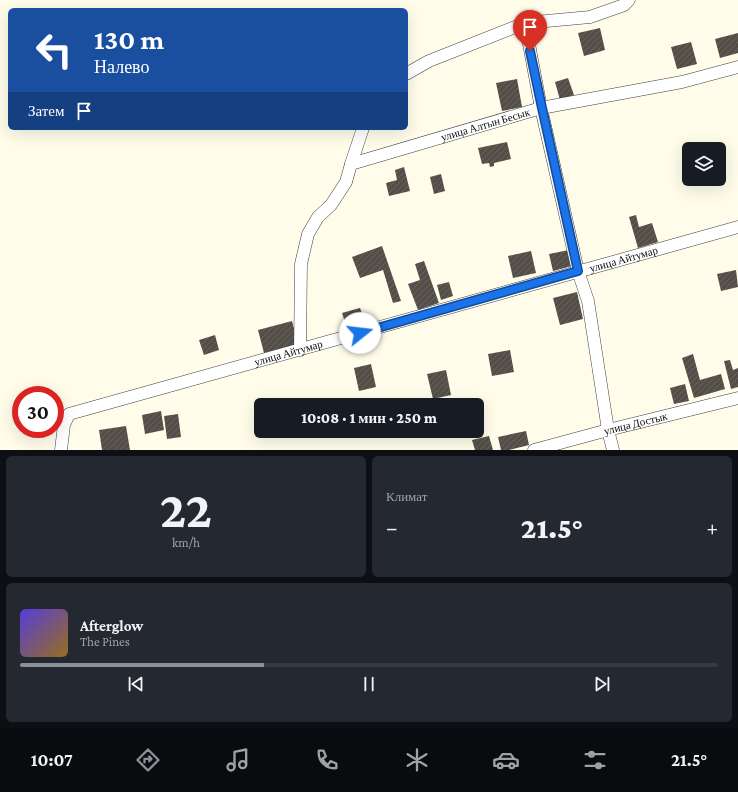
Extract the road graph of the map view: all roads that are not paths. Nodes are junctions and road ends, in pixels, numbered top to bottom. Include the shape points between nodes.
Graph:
1 (628, 0) edge
2 (525, 23) junction
3 (738, 67) edge
4 (408, 73) edge
5 (542, 108) junction
6 (362, 130) edge
7 (351, 164) junction
8 (738, 227) edge
9 (578, 271) junction
10 (300, 350) junction
11 (738, 398) edge
12 (608, 430) junction
13 (61, 450) edge
14 (534, 450) edge
15 (614, 450) edge

1 - 2 street via 624,5 590,17
2 - 4 street via 429,61
2 - 5 street
3 - 5 street, улица Алтын Бесык via 682,82
5 - 7 street, улица Алтын Бесык
5 - 9 street
6 - 7 street
7 - 10 street via 346,182 308,234 301,264
8 - 9 street, улица Айтумар
9 - 10 street, улица Айтумар
9 - 12 street via 588,301
10 - 13 street, улица Айтумар via 69,414 64,425
11 - 12 street, улица Достык
12 - 14 street, улица Достык
12 - 15 street

